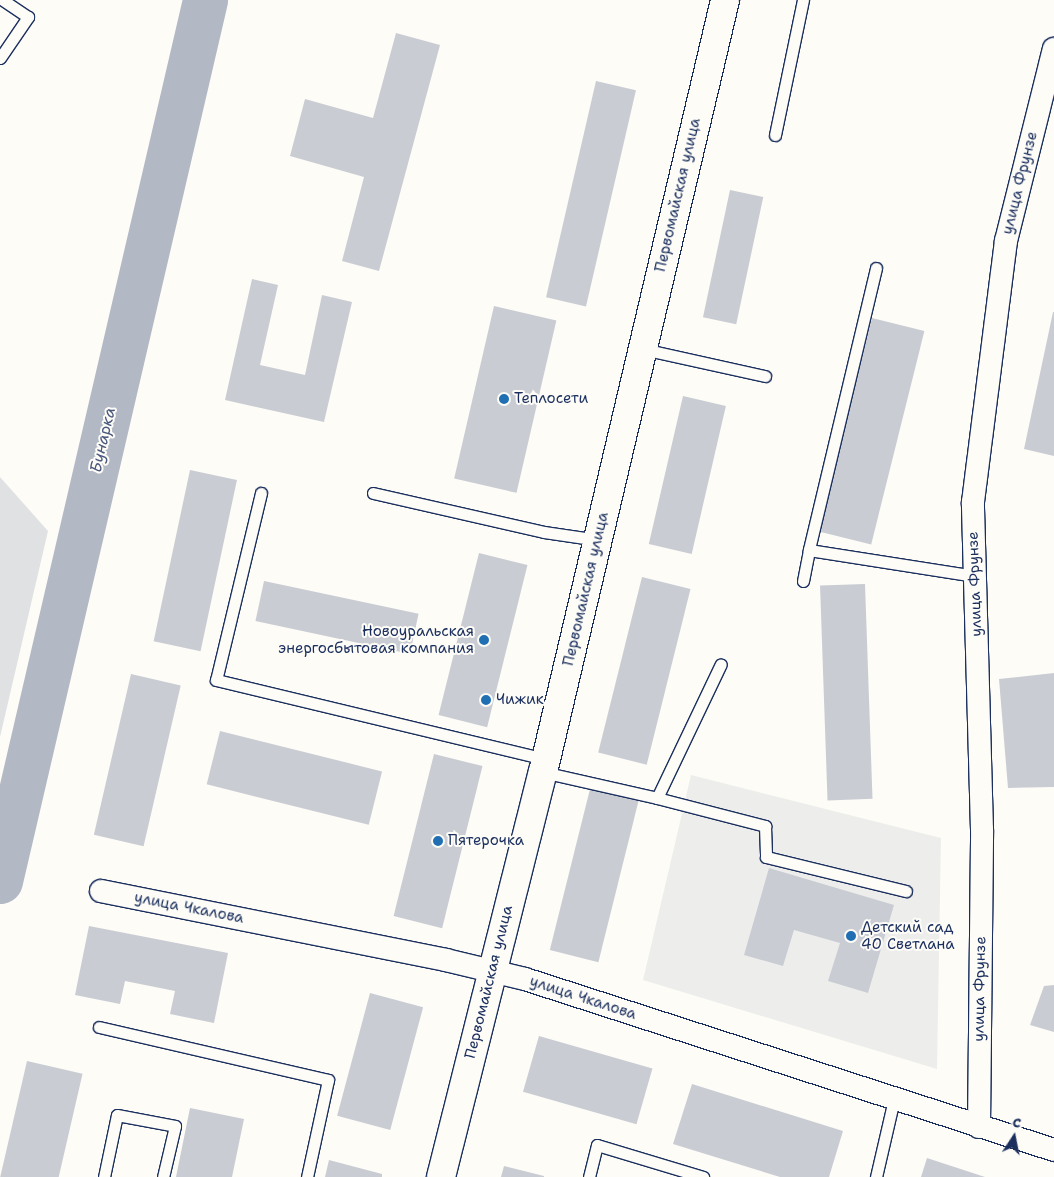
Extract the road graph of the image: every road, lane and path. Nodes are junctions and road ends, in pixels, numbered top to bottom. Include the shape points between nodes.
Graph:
1 (3, 0) edge
2 (725, 0) edge
3 (803, 0) edge
4 (1054, 49) edge
5 (0, 58) edge
6 (775, 135) dead end
7 (876, 268) dead end
8 (641, 349) junction
9 (765, 376) dead end
10 (261, 493) dead end
11 (373, 493) dead end
12 (598, 540) junction
13 (809, 550) junction
14 (975, 576) junction
15 (802, 581) dead end
16 (721, 664) dead end
17 (545, 766) junction
18 (657, 798) junction
19 (101, 891) dead end
20 (906, 891) dead end
21 (491, 970) junction
22 (99, 1027) dead end
23 (894, 1099) junction
24 (979, 1127) junction
25 (1054, 1150) edge
26 (104, 1177) edge
27 (163, 1177) edge
28 (306, 1177) edge
29 (441, 1177) edge
30 (589, 1177) edge
31 (703, 1177) edge
32 (876, 1177) edge

1 - 5 lane via 28,17
2 - 8 main road, Первомайская улица
3 - 6 lane
4 - 14 street, улица Фрунзе via 1006,241 973,502
7 - 13 lane
8 - 9 lane
8 - 12 main road, Первомайская улица
10 - 17 lane via 216,680
11 - 12 lane via 544,532
12 - 17 main road, Первомайская улица
13 - 14 lane
13 - 15 lane
14 - 24 street, улица Фрунзе via 982,830
16 - 18 lane
17 - 18 lane
17 - 21 main road, Первомайская улица
18 - 20 lane via 765,826 766,857
19 - 21 street, улица Чкалова
21 - 23 street, улица Чкалова
21 - 29 main road, Первомайская улица
22 - 28 lane via 328,1080
23 - 24 street, улица Чкалова
23 - 32 lane
24 - 25 street, улица Чкалова
26 - 27 lane via 118,1115 175,1126
30 - 31 lane via 597,1146

